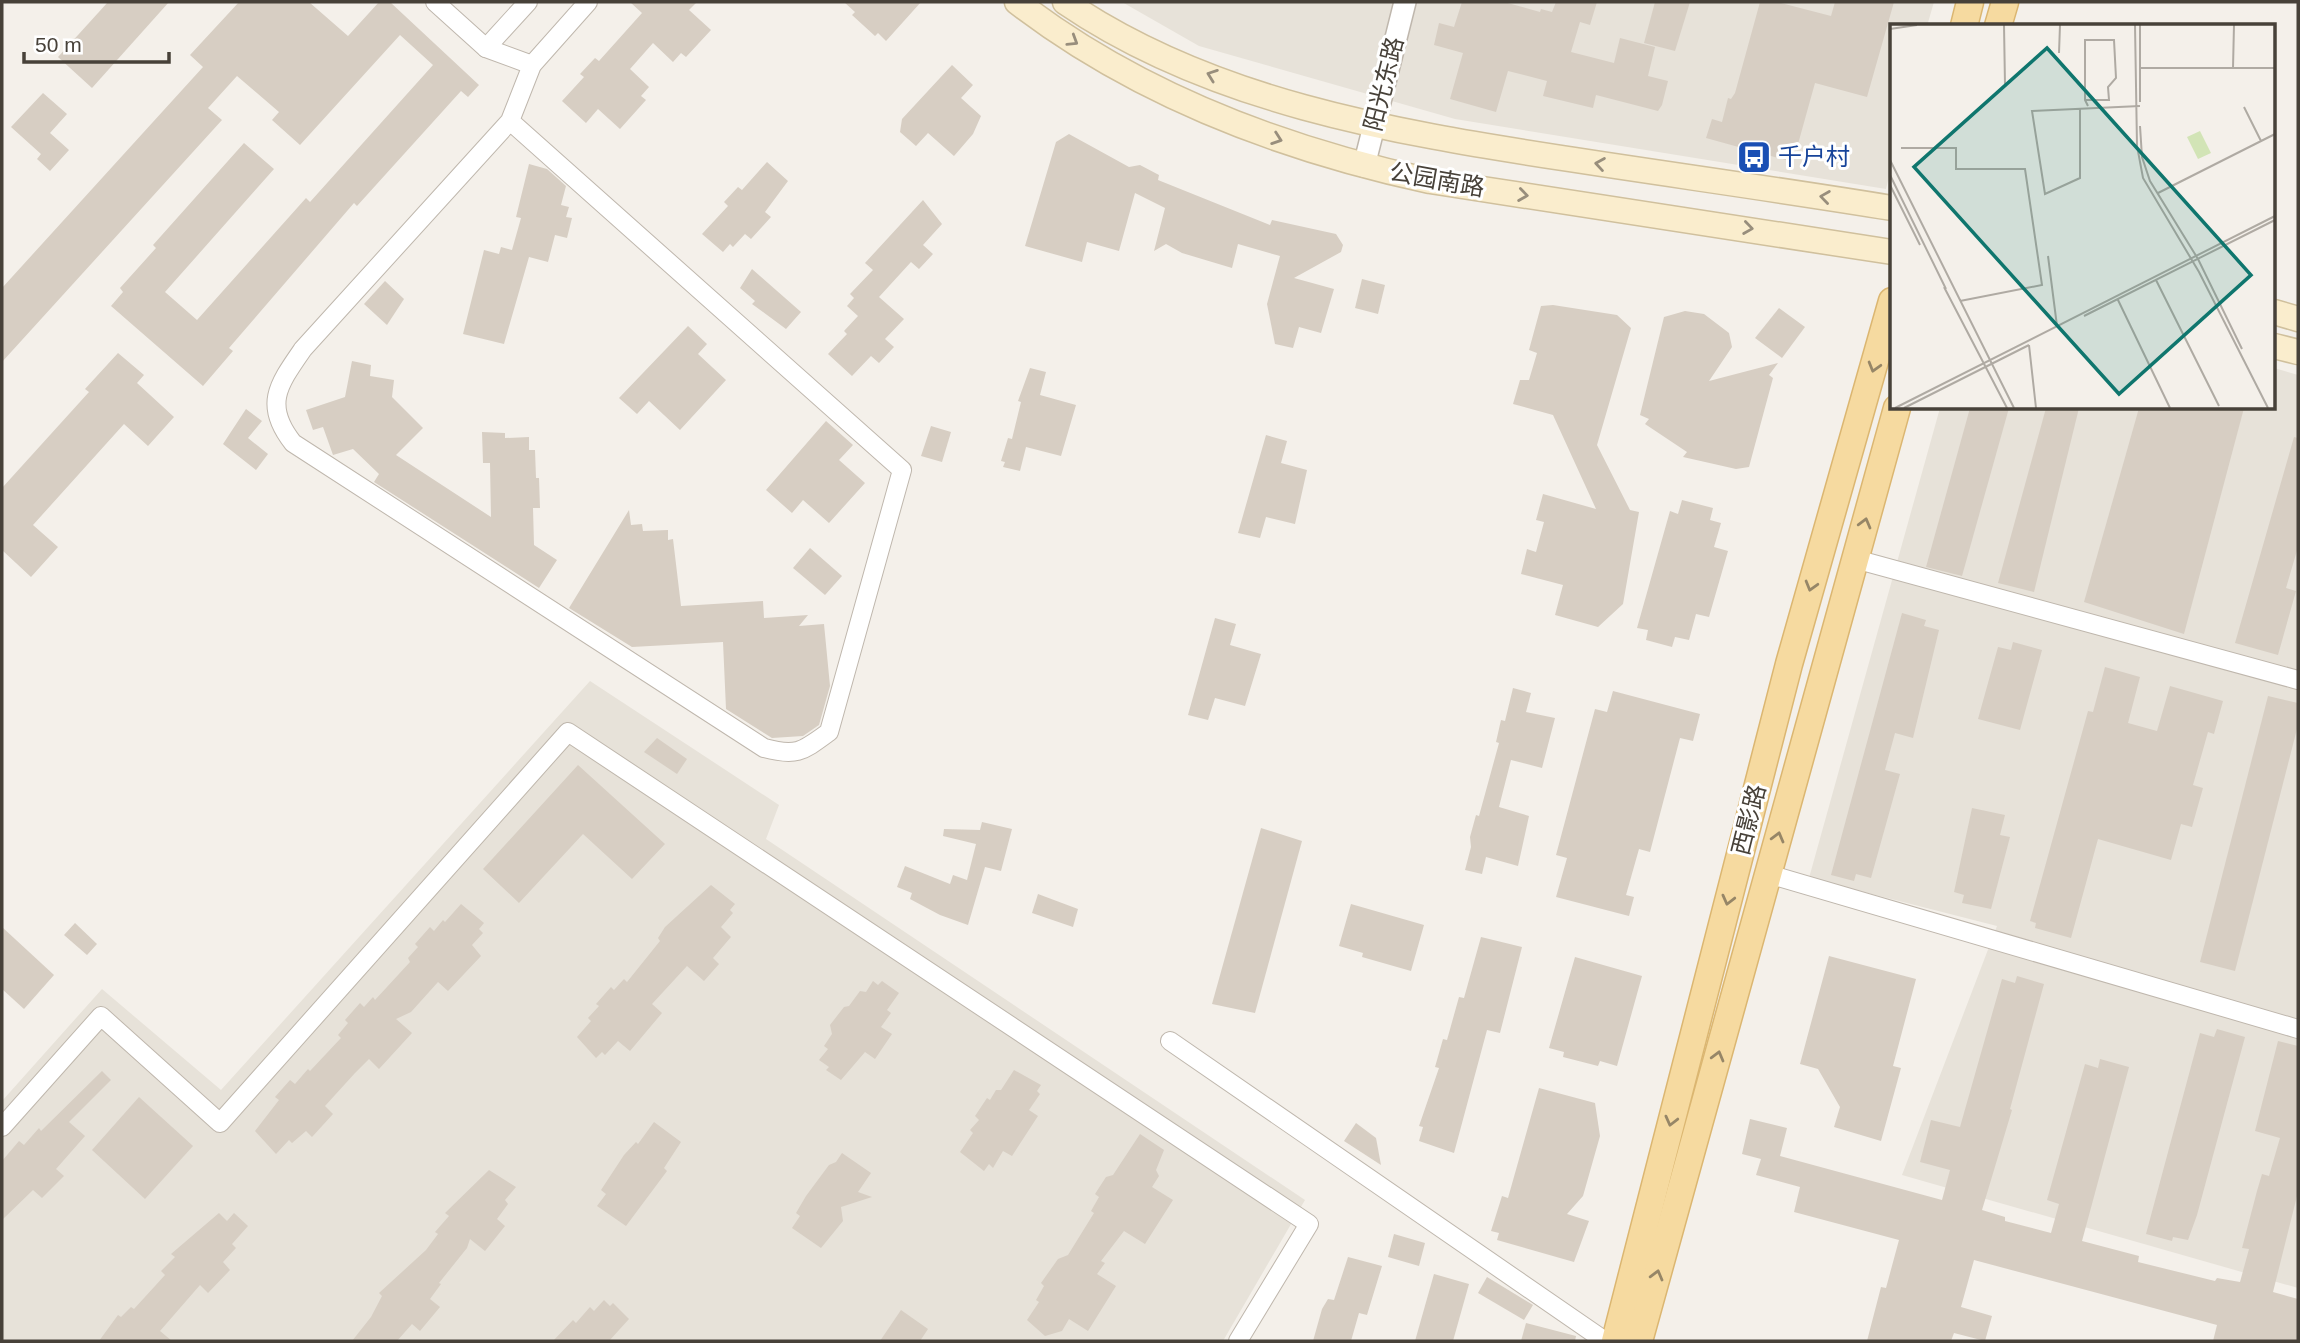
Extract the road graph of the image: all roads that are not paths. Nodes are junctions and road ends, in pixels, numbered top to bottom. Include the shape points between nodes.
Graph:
1 (435, 2) edge
2 (528, 2) edge
3 (588, 2) edge
4 (1017, 2) edge
5 (1065, 2) edge
6 (1405, 2) edge
7 (1970, 2) edge
8 (2005, 2) edge
9 (1964, 24) edge
10 (1999, 24) edge
11 (486, 48) junction
12 (532, 65) junction
13 (510, 121) junction
14 (1373, 124) junction
15 (1364, 166) junction
16 (1890, 208) edge
17 (1890, 252) edge
18 (1890, 308) edge
19 (2276, 313) edge
20 (2298, 319) edge
21 (2276, 346) edge
22 (2298, 352) edge
23 (1896, 410) edge
24 (1855, 559) junction
25 (2298, 680) edge
26 (1768, 874) junction
27 (2298, 1029) edge
28 (1170, 1041) dead end
29 (2, 1127) edge
30 (1238, 1341) edge
31 (1605, 1341) edge
32 (1615, 1341) edge
33 (1639, 1341) edge

1 - 11 street
2 - 11 street
3 - 12 street
4 -> 15 main road, 公园南路 via 1073,42 1178,99 1245,129
14 -> 5 main road, 公园南路 via 1265,94 1163,58
6 - 14 street, 阳光东路
7 - 9 main road
8 - 10 main road
11 - 12 street
12 - 13 street
13 - 13 street via 303,349 283,378 276,403 279,425 293,443 764,748 787,754 808,747 829,732 902,470
14 - 15 street, 阳光东路
16 -> 14 main road, 公园南路 via 1416,135
15 -> 17 main road, 公园南路 via 1430,181
18 -> 32 main road, 西影路 via 1789,664
19 - 20 main road
21 - 22 main road
24 -> 23 main road, 西影路
24 - 25 street
26 -> 24 main road, 西影路
26 - 27 street
33 -> 26 main road, 西影路
28 - 31 street
29 - 30 street via 101,1016 220,1123 568,732 1309,1224

